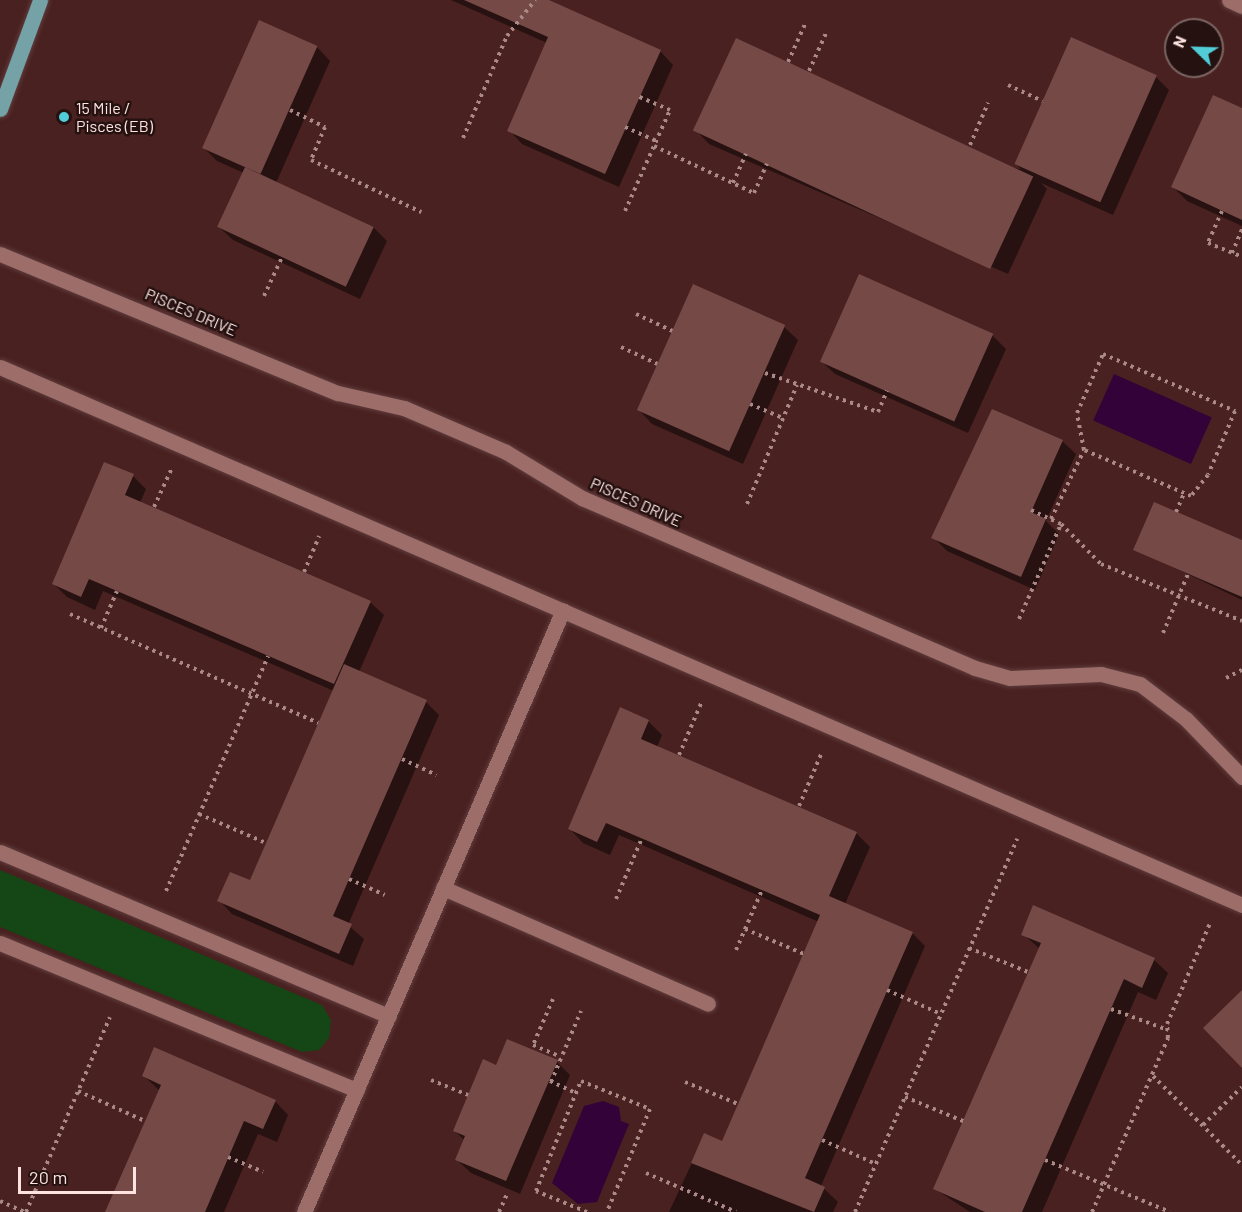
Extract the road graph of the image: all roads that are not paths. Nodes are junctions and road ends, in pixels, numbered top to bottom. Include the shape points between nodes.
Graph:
1 (40, 0) edge
2 (1229, 0) edge
3 (1242, 6) edge
4 (0, 109) edge
5 (0, 254) edge
6 (0, 367) edge
7 (564, 610) junction
8 (1242, 777) edge
9 (0, 852) edge
10 (443, 888) junction
11 (1242, 904) edge
12 (0, 944) edge
13 (708, 1004) dead end
14 (388, 1016) junction
15 (357, 1090) junction
16 (304, 1212) edge

1 - 4 main road
2 - 3 street
5 - 8 street, PISCES DRIVE via 338,393 404,408 506,452 582,498 975,668 1010,678 1101,674 1140,684 1186,719
6 - 7 street
7 - 10 street
7 - 11 street
9 - 14 street
10 - 13 street
10 - 14 street
12 - 15 street
14 - 15 street
15 - 16 street

